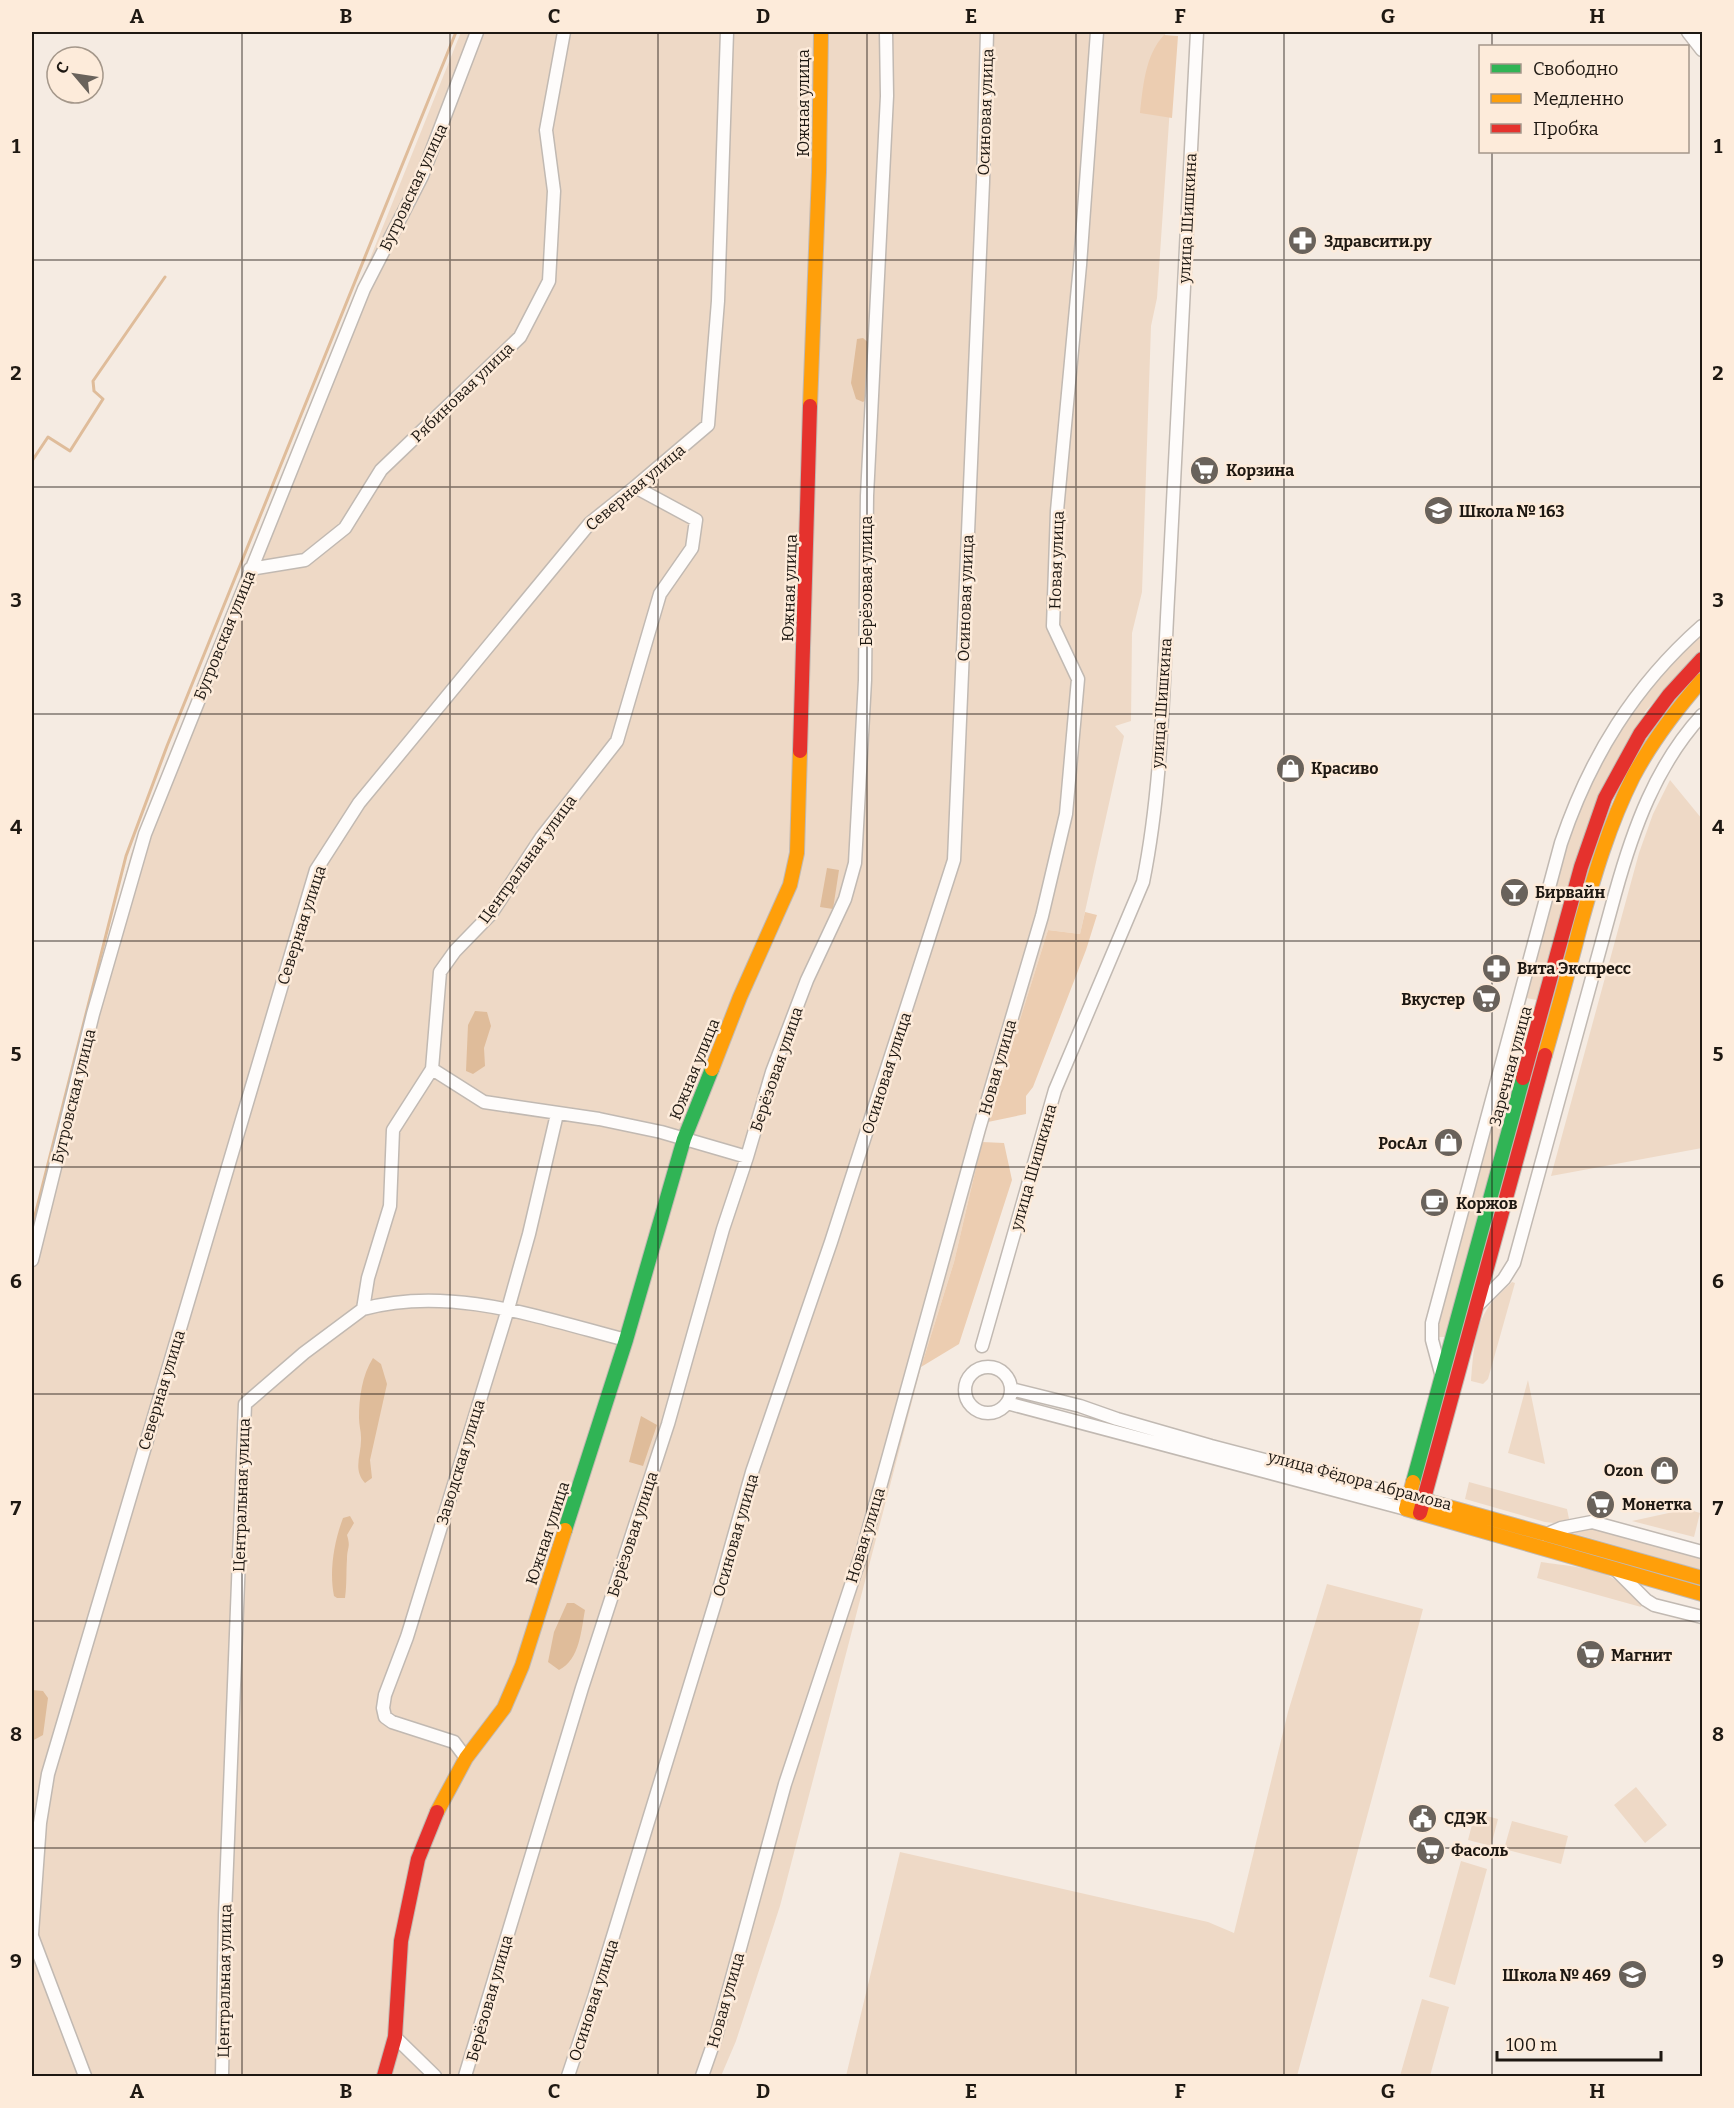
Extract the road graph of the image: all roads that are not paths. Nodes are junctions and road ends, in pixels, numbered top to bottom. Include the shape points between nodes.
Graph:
1 (477, 32) edge
2 (564, 32) edge
3 (727, 32) edge
4 (821, 32) edge
5 (886, 32) edge
6 (987, 32) edge
7 (1097, 32) edge
8 (1197, 32) edge
9 (1688, 32) edge
10 (1702, 50) edge
11 (635, 488) junction
12 (250, 569) junction
13 (1702, 626) edge
14 (1702, 659) edge
15 (1702, 680) edge
16 (1702, 715) edge
17 (432, 1069) junction
18 (557, 1114) junction
19 (684, 1139) junction
20 (747, 1157) junction
21 (32, 1260) edge
22 (1478, 1305) junction
23 (363, 1309) junction
24 (508, 1309) junction
25 (626, 1341) junction
26 (982, 1346) dead end
27 (1442, 1377) junction
28 (1011, 1389) junction
29 (1007, 1403) junction
30 (1415, 1504) junction
31 (1545, 1535) junction
32 (1702, 1552) edge
33 (1617, 1570) junction
34 (1702, 1578) edge
35 (1702, 1594) edge
36 (1702, 1617) edge
37 (466, 1758) junction
38 (32, 1935) edge
39 (395, 2037) junction
40 (85, 2076) edge
41 (222, 2076) edge
42 (384, 2076) edge
43 (435, 2076) edge
44 (465, 2076) edge
45 (568, 2076) edge
46 (702, 2076) edge

1 - 12 street, Бугровская улица via 422,176 364,289
2 - 12 street, Рябиновая улица via 546,130 554,191 549,281 520,337 381,470 345,528 304,560
3 - 11 street, Северная улица via 718,301 708,425
4 - 19 street, Южная улица via 797,853 790,885 740,997
5 - 20 street, Берёзовая улица via 887,96 867,496 865,680 855,863 845,899 807,980 772,1072
6 - 45 street, Осиновая улица via 954,860 752,1472
7 - 46 street, Новая улица via 1057,511 1053,626 1078,679 1066,814 1041,916 862,1549 785,1784
8 - 26 street, улица Шишкина via 1174,499 1150,849 1143,882 1055,1090
9 - 10 street
11 - 17 street, Центральная улица via 696,520 692,548 660,594 617,741 541,838 491,914 454,951 440,972
11 - 38 street, Северная улица via 590,523 545,575 359,803 316,870 48,1774 40,1823
12 - 21 street, Бугровская улица via 145,834 93,1014
13 - 27 street via 1676,650 1623,714 1573,810 1432,1323 1432,1340
14 - 27 street, Заречная улица via 1670,693 1633,744 1596,820
15 - 22 street, Заречная улица via 1646,751 1610,824
16 - 22 street via 1679,745 1643,809 1615,894 1514,1263
17 - 18 street via 484,1102
17 - 23 street, Центральная улица via 393,1130 390,1206 368,1278
18 - 19 street via 609,1121
18 - 24 street, Заводская улица
19 - 20 street
19 - 25 street, Южная улица
20 - 44 street, Берёзовая улица
22 - 30 street, Заречная улица
23 - 24 street via 387,1302 434,1300
23 - 41 street, Центральная улица via 245,1404
24 - 25 street
24 - 37 street, Заводская улица via 383,1708 385,1717 392,1722 454,1742
25 - 37 street, Южная улица via 522,1666 504,1708
27 - 30 street, Заречная улица
28 - 29 street
28 - 29 street via 1005,1374 990,1367 975,1371 966,1384 967,1400 978,1411 994,1412
28 - 30 street, улица Фёдора Абрамова via 1376,1489
29 - 30 street, улица Фёдора Абрамова
30 - 31 street, улица Фёдора Абрамова via 1457,1508
30 - 33 street, улица Фёдора Абрамова
31 - 32 street via 1592,1522
31 - 34 street, улица Фёдора Абрамова
33 - 35 street, улица Фёдора Абрамова
33 - 36 street via 1654,1605
37 - 39 street, Южная улица via 438,1809 418,1859 401,1941
38 - 40 street
39 - 42 street, Южная улица
39 - 43 street

